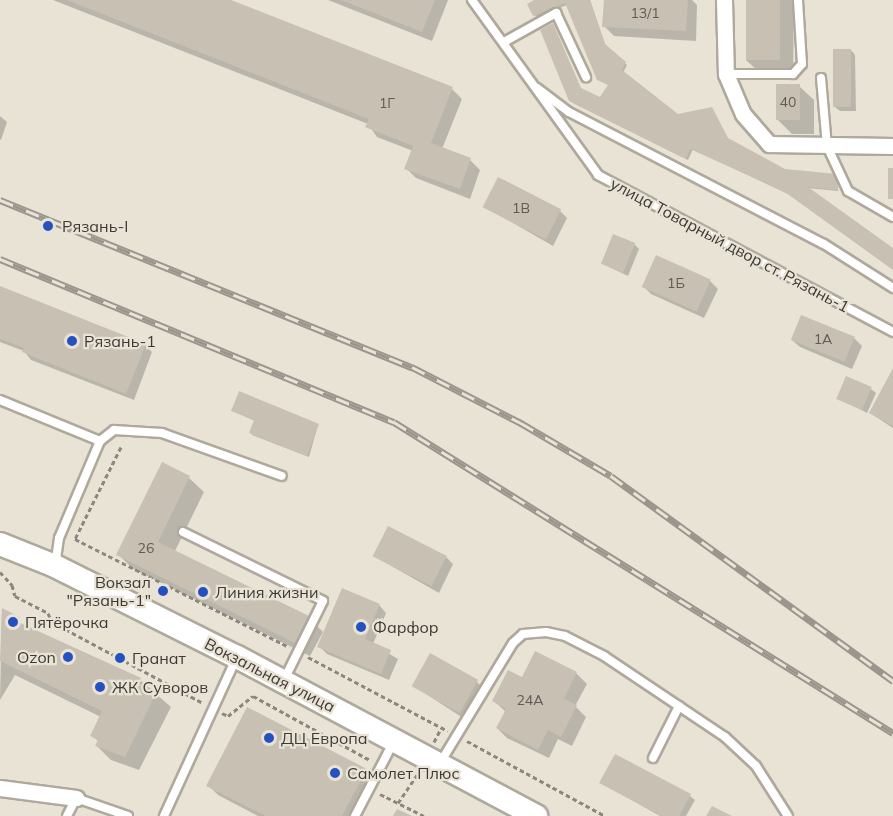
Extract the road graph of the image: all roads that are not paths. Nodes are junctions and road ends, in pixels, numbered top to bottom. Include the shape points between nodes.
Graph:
1 (472, 0) edge
2 (724, 0) edge
3 (798, 0) edge
4 (504, 42) junction
5 (726, 74) junction
6 (586, 77) dead end
7 (821, 78) dead end
8 (531, 84) junction
9 (827, 146) junction
10 (893, 146) edge
11 (893, 218) edge
12 (893, 288) edge
13 (893, 332) edge
14 (0, 400) edge
15 (100, 441) junction
16 (282, 476) dead end
17 (183, 532) dead end
18 (0, 544) edge
19 (55, 566) junction
20 (237, 657) junction
21 (283, 681) junction
22 (679, 706) junction
23 (394, 741) junction
24 (654, 758) dead end
25 (440, 765) junction
26 (0, 788) edge
27 (76, 798) junction
28 (67, 816) edge
29 (128, 816) edge
30 (164, 816) edge
31 (355, 816) edge
32 (537, 816) edge
33 (788, 816) edge

1 - 4 lane, улица Товарный двор ст. Рязань-1
2 - 5 street
3 - 5 lane via 802,64 794,74
4 - 6 lane via 556,12
4 - 8 lane, улица Товарный двор ст. Рязань-1
5 - 9 street via 743,114 769,144
7 - 9 lane
8 - 12 lane via 569,112 824,244
8 - 13 lane, улица Товарный двор ст. Рязань-1 via 598,175
9 - 10 street
9 - 11 lane via 848,191
14 - 15 lane
15 - 16 lane via 114,430 155,432
15 - 19 lane via 59,538
17 - 21 lane via 323,601
18 - 19 main road, Вокзальная улица
19 - 20 main road, Вокзальная улица
20 - 21 main road, Вокзальная улица
20 - 30 lane
21 - 23 main road, Вокзальная улица
22 - 24 lane
22 - 25 lane via 582,644 534,631 513,643
22 - 33 lane via 725,737 756,766
23 - 25 main road, Вокзальная улица
23 - 31 lane
25 - 32 main road, Вокзальная улица
26 - 27 street
27 - 28 lane
27 - 29 lane

